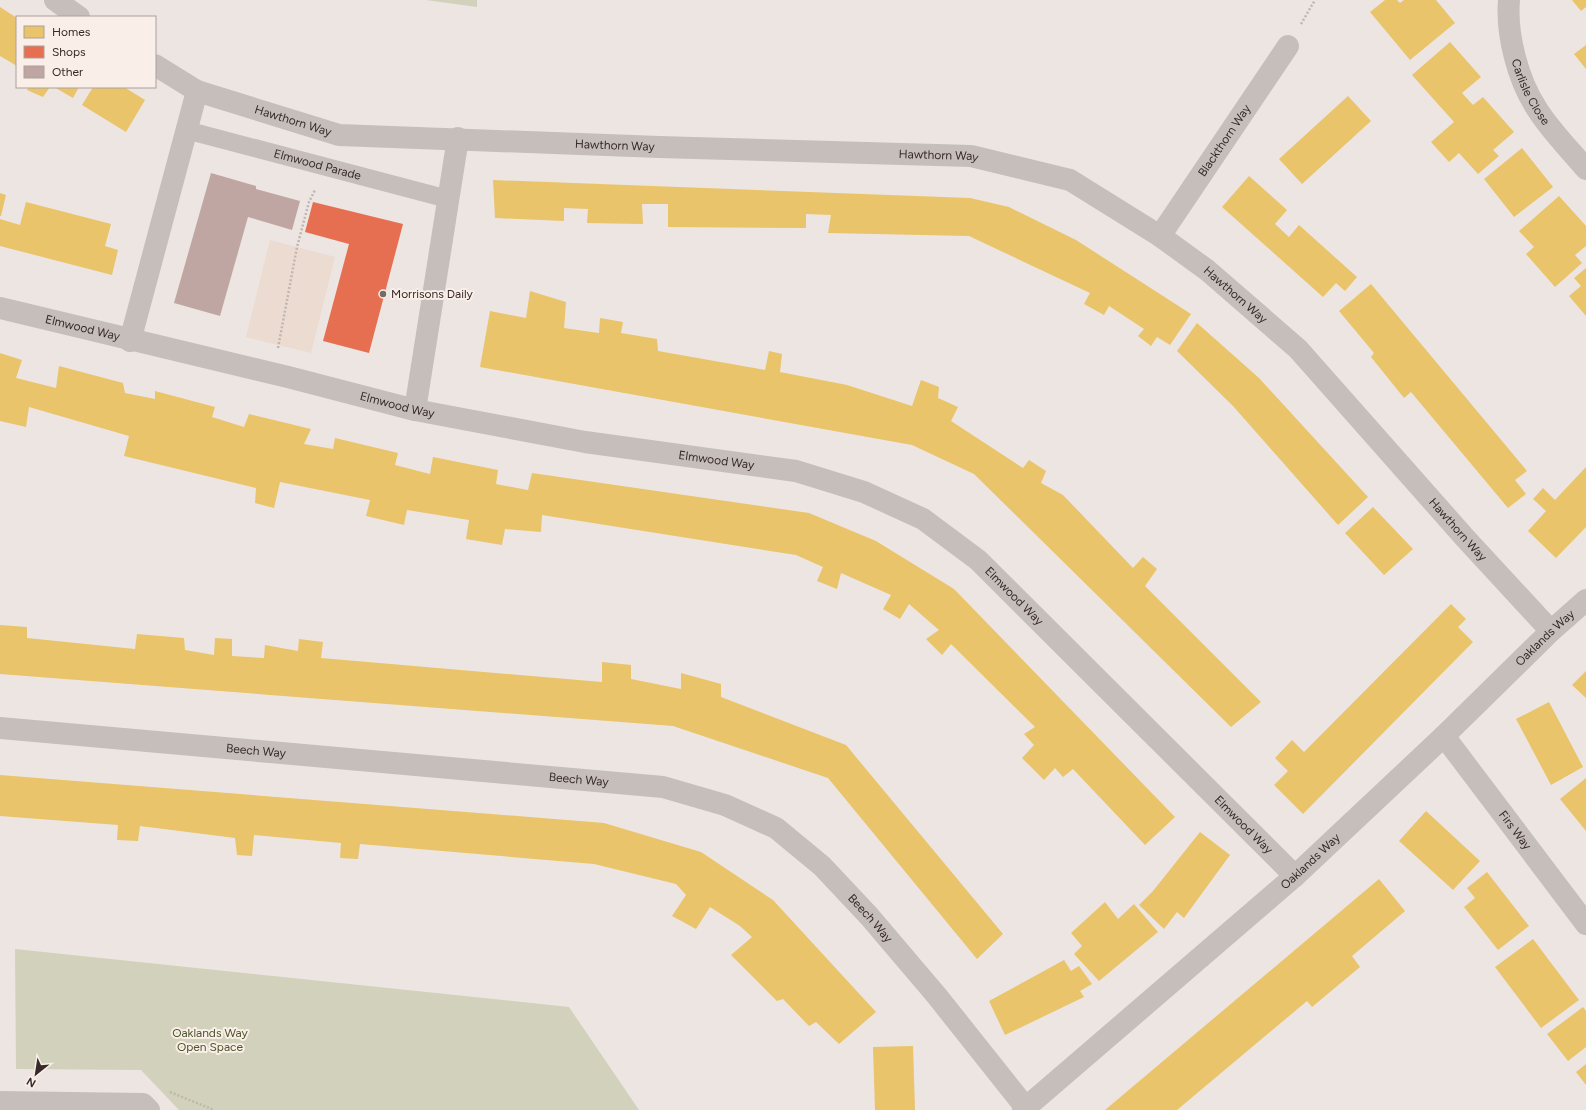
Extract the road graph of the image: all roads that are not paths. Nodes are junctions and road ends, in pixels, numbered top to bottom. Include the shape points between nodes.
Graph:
1 (55, 0) edge
2 (1509, 0) edge
3 (78, 16) edge
4 (1288, 46) dead end
5 (156, 67) edge
6 (197, 91) junction
7 (186, 130) junction
8 (458, 138) junction
9 (1586, 169) edge
10 (448, 199) junction
11 (1160, 236) junction
12 (0, 308) edge
13 (130, 341) junction
14 (415, 410) junction
15 (1586, 600) edge
16 (1550, 631) junction
17 (0, 728) edge
18 (1444, 736) junction
19 (1295, 876) junction
20 (1586, 924) edge
21 (0, 1102) edge
22 (146, 1107) edge
23 (1024, 1109) edge

1 - 3 street
2 - 9 street, Carlisle Close via 1508,11 1516,67 1537,109
4 - 11 street, Blackthorn Way
5 - 6 street, Hawthorn Way
6 - 7 street
6 - 8 street, Hawthorn Way via 339,135
7 - 10 lane, Elmwood Parade
7 - 13 street
8 - 10 street
8 - 11 street, Hawthorn Way via 971,156 1070,180
10 - 14 street
11 - 16 street, Hawthorn Way via 1207,270 1298,349
12 - 13 street, Elmwood Way
13 - 14 street, Elmwood Way via 288,377
14 - 19 street, Elmwood Way via 585,442 796,471 864,492 923,519 978,560
15 - 16 street, Oaklands Way
16 - 18 street, Oaklands Way
17 - 23 street, Beech Way via 664,787 725,805 776,828 822,866 869,916 937,996
18 - 19 street, Oaklands Way
18 - 20 street, Firs Way
19 - 23 street, Oaklands Way
21 - 22 street

